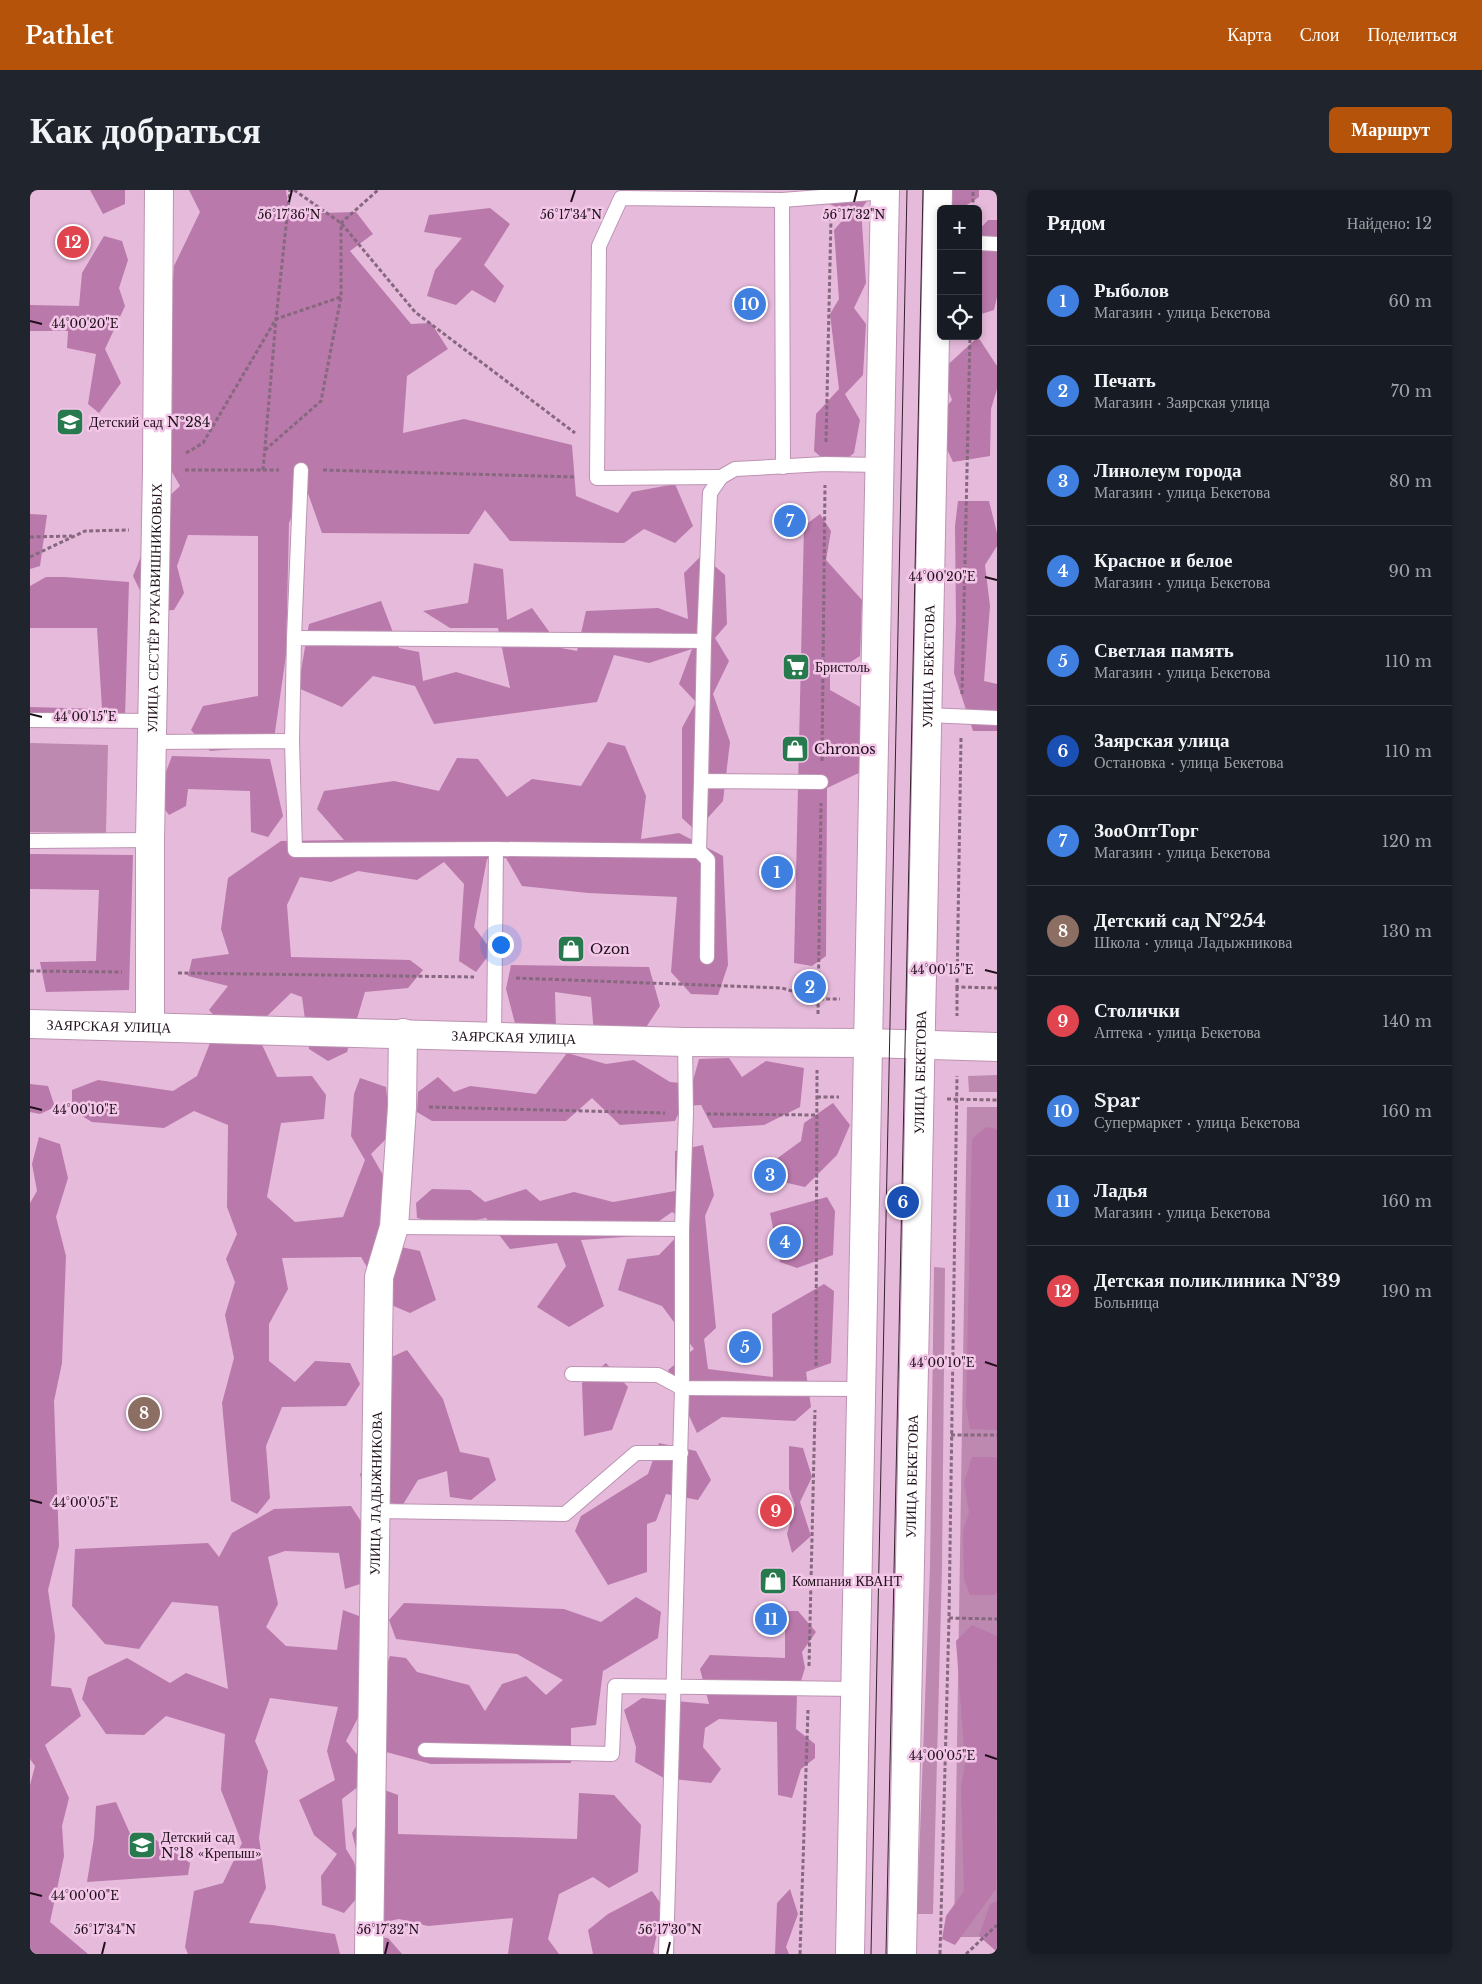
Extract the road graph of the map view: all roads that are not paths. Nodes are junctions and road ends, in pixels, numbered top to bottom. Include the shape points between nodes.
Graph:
1 (159, 190) edge
2 (938, 190) edge
3 (885, 191) edge
4 (782, 200) junction
5 (938, 205) edge
6 (982, 243) edge
7 (997, 244) edge
8 (939, 250) edge
9 (880, 465) junction
10 (783, 468) junction
11 (300, 470) road end
12 (721, 477) junction
13 (294, 638) junction
14 (704, 641) junction
15 (927, 715) junction
16 (997, 718) edge
17 (30, 720) edge
18 (152, 732) junction
19 (292, 740) junction
20 (701, 781) junction
21 (821, 782) road end
22 (150, 840) junction
23 (30, 841) edge
24 (496, 849) junction
25 (699, 851) junction
26 (707, 957) dead end
27 (30, 1024) edge
28 (150, 1026) junction
29 (403, 1034) junction
30 (494, 1038) junction
31 (686, 1042) junction
32 (868, 1043) junction
33 (920, 1045) junction
34 (997, 1047) edge
35 (394, 1227) junction
36 (682, 1229) junction
37 (572, 1374) dead end
38 (682, 1388) junction
39 (860, 1389) junction
40 (680, 1454) junction
41 (377, 1511) junction
42 (674, 1686) junction
43 (856, 1689) junction
44 (425, 1750) dead end
45 (370, 1954) edge
46 (666, 1954) edge
47 (850, 1954) edge
48 (902, 1954) edge

1 - 18 main road, УЛИЦА СЕСТЁР РУКАВИШНИКОВЫХ
2 - 5 main road, УЛИЦА БЕКЕТОВА
3 - 4 lane
3 - 9 main road
4 - 10 lane
4 - 12 lane via 621,198 599,246 597,478
6 - 7 lane
8 - 15 main road, УЛИЦА БЕКЕТОВА
9 - 10 lane via 825,464
9 - 32 main road
10 - 12 lane via 735,469
11 - 13 lane
12 - 14 lane via 710,493
13 - 14 lane
13 - 19 lane
14 - 20 lane
15 - 16 lane
15 - 33 main road, УЛИЦА БЕКЕТОВА
17 - 18 lane
18 - 19 lane
18 - 22 main road, УЛИЦА СЕСТЁР РУКАВИШНИКОВЫХ
19 - 24 lane via 295,850
20 - 21 lane
20 - 25 lane
22 - 23 lane
22 - 28 main road, УЛИЦА СЕСТЁР РУКАВИШНИКОВЫХ
24 - 25 lane
24 - 30 lane
25 - 26 lane via 708,860
27 - 28 main road, ЗАЯРСКАЯ УЛИЦА
28 - 29 main road, ЗАЯРСКАЯ УЛИЦА
29 - 30 main road, ЗАЯРСКАЯ УЛИЦА
29 - 35 main road, УЛИЦА ЛАДЫЖНИКОВА
30 - 31 main road, ЗАЯРСКАЯ УЛИЦА
31 - 32 main road, ЗАЯРСКАЯ УЛИЦА
31 - 36 lane
32 - 33 main road, ЗАЯРСКАЯ УЛИЦА
32 - 39 main road
33 - 34 main road, ЗАЯРСКАЯ УЛИЦА
33 - 48 main road, УЛИЦА БЕКЕТОВА
35 - 36 lane
35 - 41 main road, УЛИЦА ЛАДЫЖНИКОВА via 379,1277
36 - 38 lane
37 - 38 lane via 658,1375
38 - 39 lane
38 - 40 lane
39 - 43 main road
40 - 41 lane via 636,1453 565,1514
40 - 42 lane
41 - 45 main road, УЛИЦА ЛАДЫЖНИКОВА
42 - 43 lane
42 - 44 lane via 615,1686 612,1754
42 - 46 lane
43 - 47 main road

